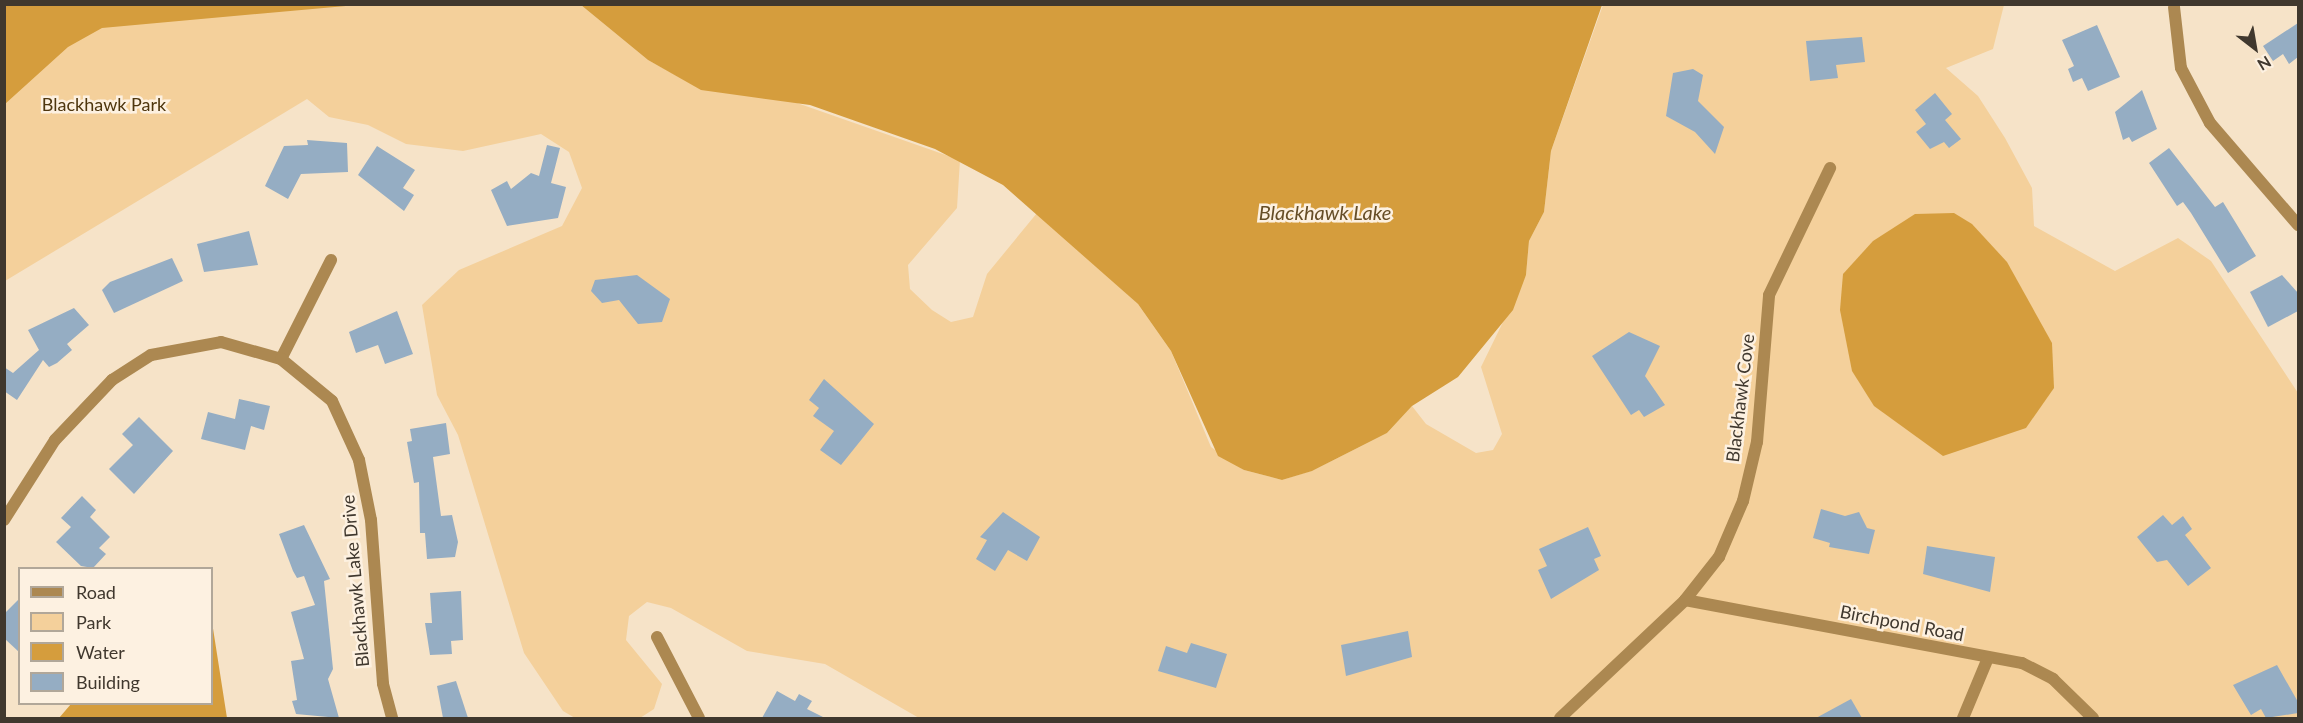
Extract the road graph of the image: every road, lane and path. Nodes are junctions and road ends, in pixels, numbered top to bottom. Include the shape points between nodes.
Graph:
1 (2174, 7) dead end
2 (1830, 168) dead end
3 (2298, 225) edge
4 (332, 260) dead end
5 (281, 358) junction
6 (4, 520) edge
7 (1685, 600) junction
8 (657, 637) dead end
9 (1988, 658) junction
10 (392, 718) edge
11 (699, 718) edge
12 (1560, 718) edge
13 (1963, 718) edge
14 (2093, 718) edge

1 - 3 street via 2181,68 2210,123
2 - 7 street, Blackhawk Cove via 1769,295 1757,442 1743,501 1719,557
4 - 5 street
5 - 6 street, Blackhawk Lake Drive via 220,342 151,355 112,380 55,440
5 - 10 street, Blackhawk Lake Drive via 332,401 359,460 371,520 383,684
7 - 9 street, Birchpond Road
7 - 12 street, Blackhawk Cove
8 - 11 street
9 - 13 street
9 - 14 street, Birchpond Road via 2022,663 2053,679

